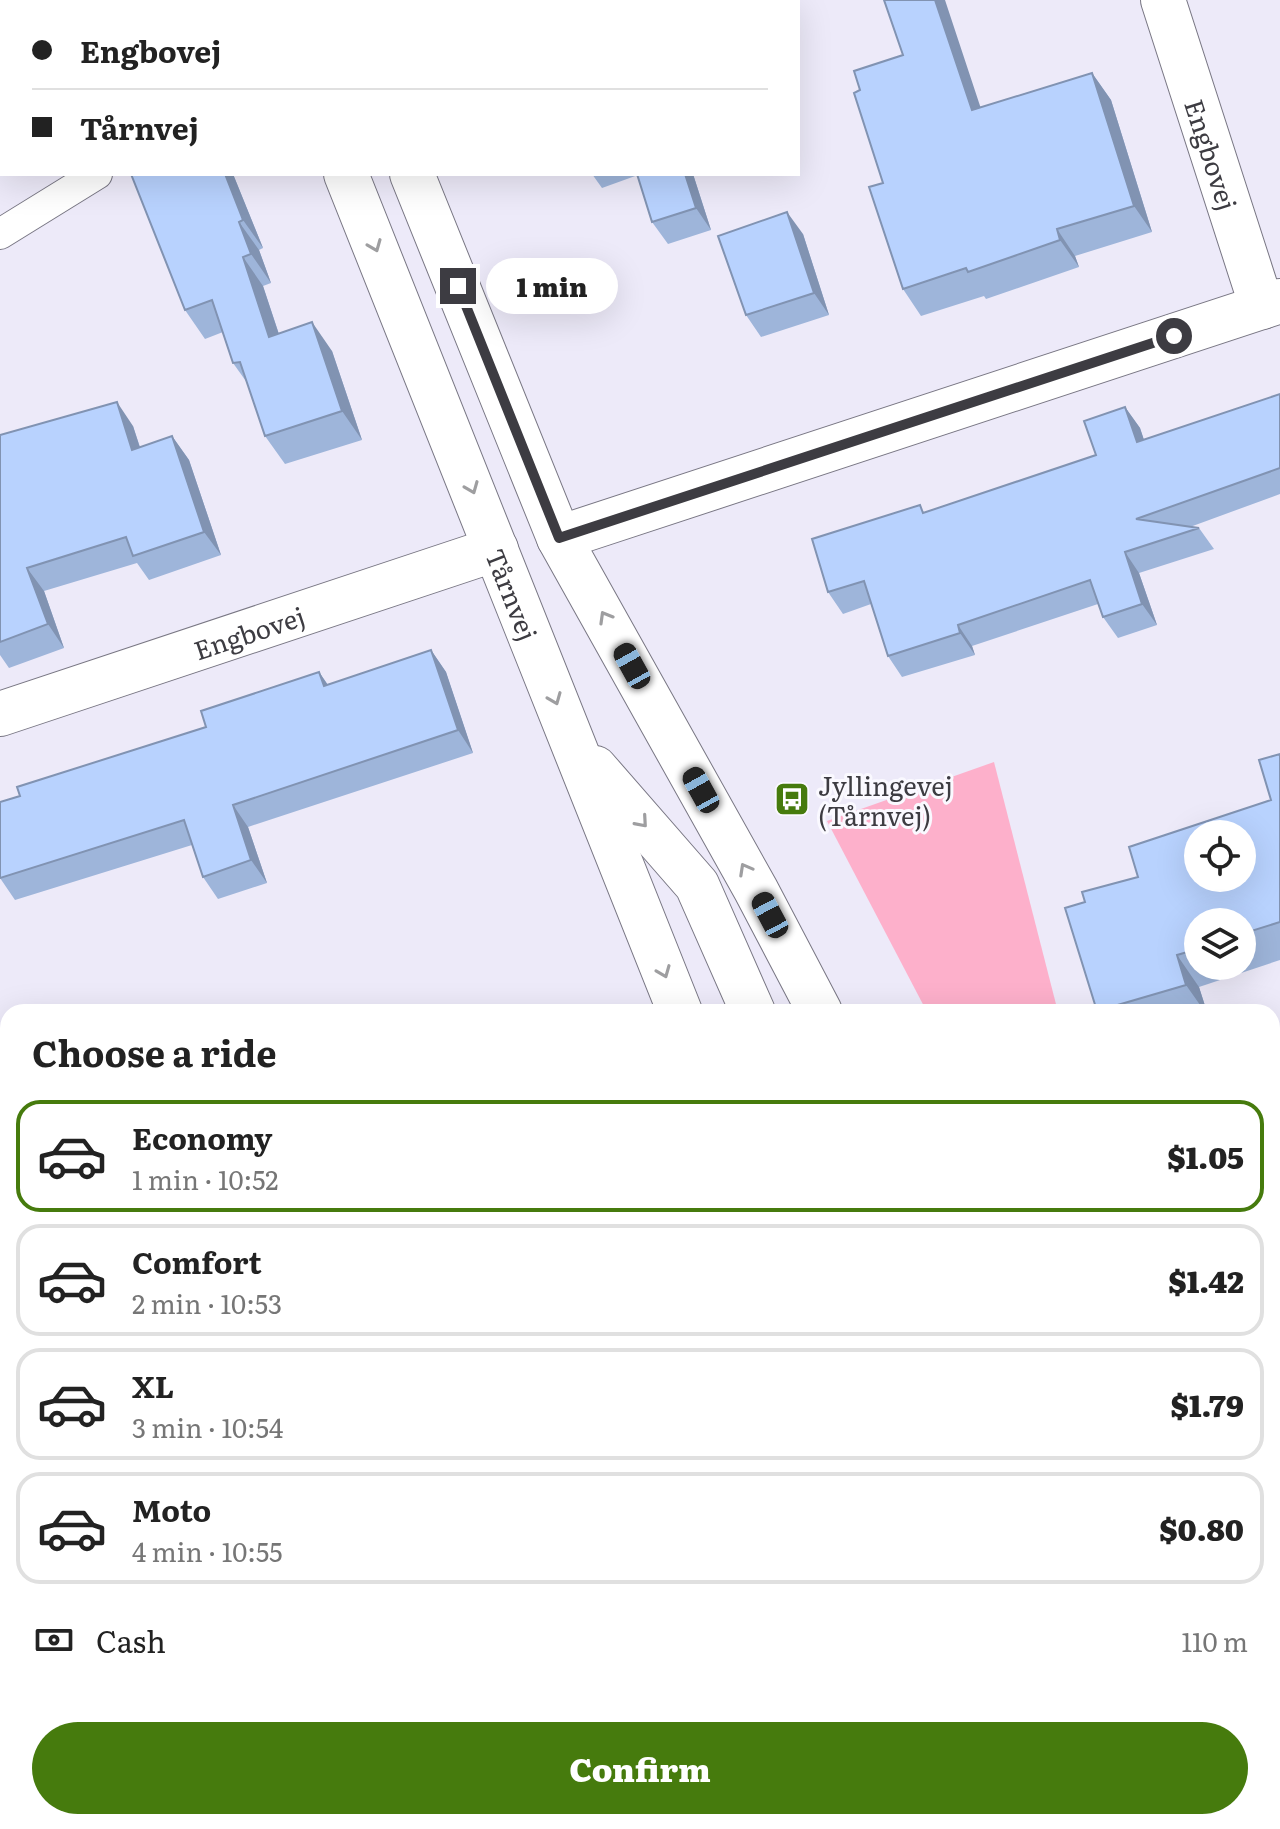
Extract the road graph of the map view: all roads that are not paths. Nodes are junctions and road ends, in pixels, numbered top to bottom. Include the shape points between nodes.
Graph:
1 (1163, 0) edge
2 (94, 176) edge
3 (347, 176) edge
4 (413, 176) edge
5 (0, 234) edge
6 (1271, 304) edge
7 (559, 538) junction
8 (496, 549) junction
9 (0, 714) edge
10 (572, 742) junction
11 (677, 1004) edge
12 (749, 1004) edge
13 (816, 1004) edge

1 - 6 street, Engbovej
2 - 5 lane
3 -> 8 street, Tårnvej
4 - 7 street
6 - 7 street, Engbovej
13 -> 7 street
8 - 9 street, Engbovej
8 -> 10 street, Tårnvej
10 -> 11 street, Tårnvej
10 -> 12 street via 697,885

